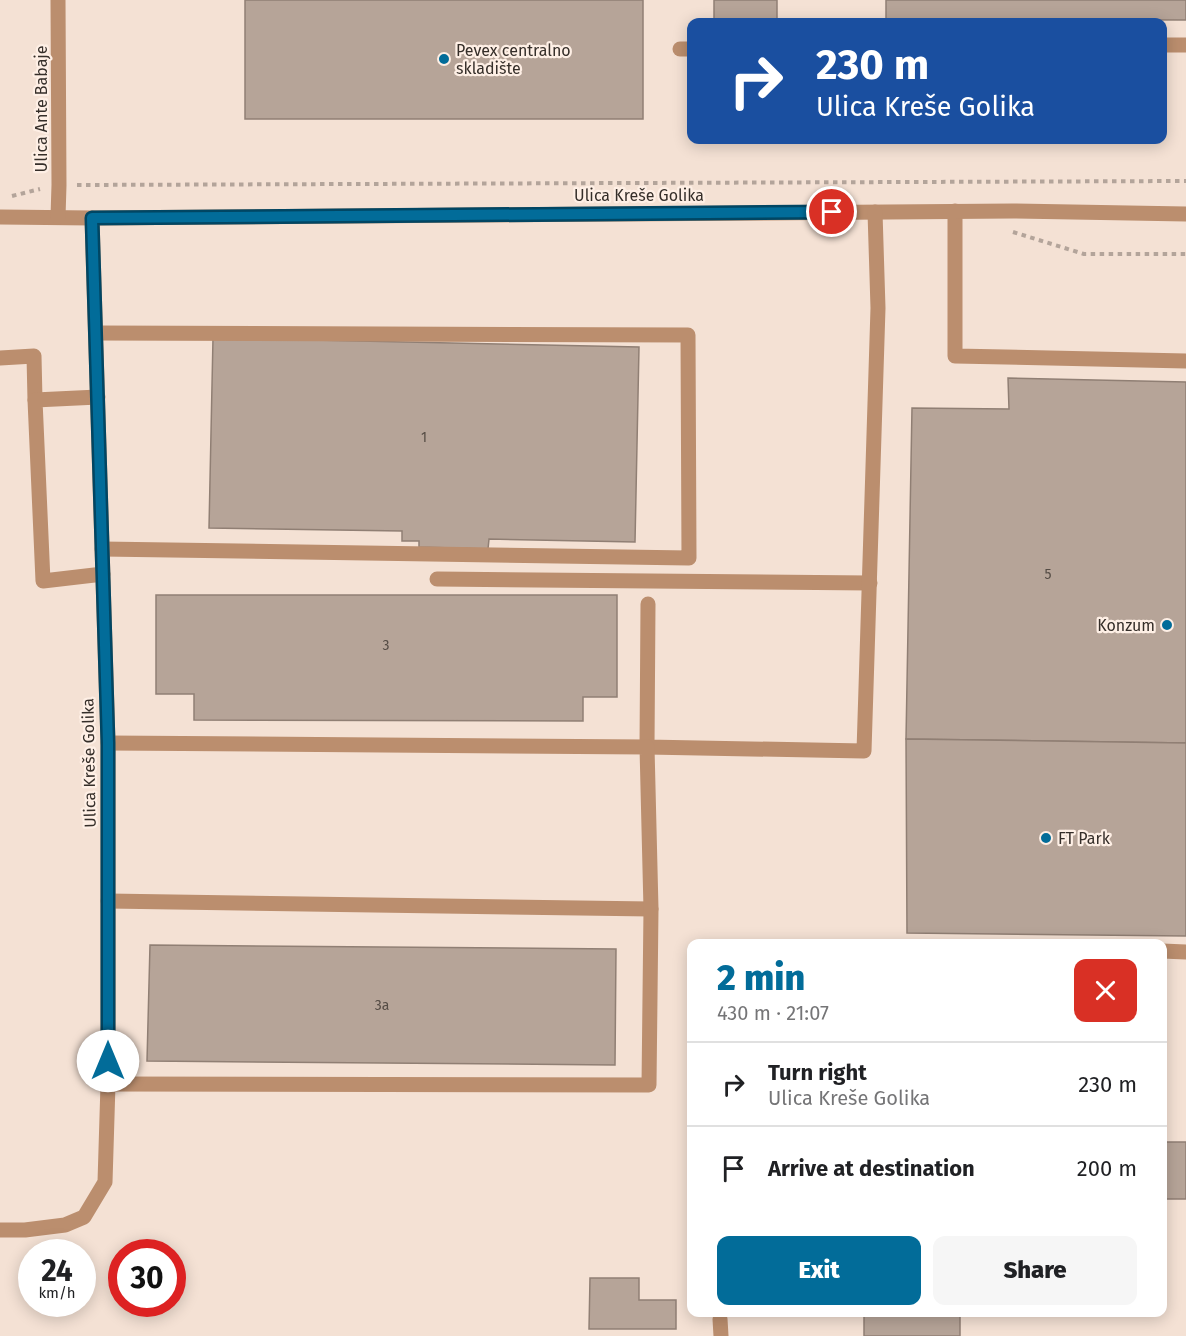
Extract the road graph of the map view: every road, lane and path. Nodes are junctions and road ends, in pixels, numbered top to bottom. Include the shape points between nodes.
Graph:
1 (58, 0) edge
2 (1167, 45) edge
3 (1186, 45) edge
4 (1186, 182) edge
5 (59, 185) junction
6 (7, 197) dead end
7 (955, 211) junction
8 (1012, 211) junction
9 (875, 212) junction
10 (1186, 214) edge
11 (0, 217) edge
12 (58, 217) junction
13 (92, 218) junction
14 (1186, 254) edge
15 (96, 333) junction
16 (0, 358) edge
17 (1186, 362) edge
18 (98, 398) junction
19 (35, 400) junction
20 (102, 549) junction
21 (103, 574) junction
22 (437, 579) dead end
23 (870, 584) junction
24 (648, 604) dead end
25 (108, 743) junction
26 (647, 747) junction
27 (108, 901) junction
28 (651, 909) junction
29 (1167, 951) edge
30 (1186, 952) edge
31 (108, 1084) junction
32 (0, 1230) edge
33 (720, 1319) dead end
34 (721, 1336) edge

1 - 5 street, Ulica Ante Babaje
2 - 3 street
4 - 5 path
5 - 6 path
5 - 12 street, Ulica Ante Babaje
7 - 8 street, Ulica Kreše Golika
7 - 9 street, Ulica Kreše Golika
7 - 17 street via 955,356
8 - 10 street, Ulica Kreše Golika
8 - 14 path via 1011,231 1084,254
9 - 13 street, Ulica Kreše Golika
9 - 23 street via 878,308
11 - 12 street, Ulica Kreše Golika
12 - 13 street, Ulica Kreše Golika
13 - 15 street, Ulica Kreše Golika
15 - 18 street, Ulica Kreše Golika
15 - 20 street via 688,335 689,558
16 - 19 street via 34,356
18 - 19 street
18 - 20 street, Ulica Kreše Golika
19 - 21 street via 43,581
20 - 21 street, Ulica Kreše Golika
21 - 25 street, Ulica Kreše Golika
22 - 23 street
23 - 26 street via 864,751
24 - 26 street
25 - 26 street
25 - 27 street, Ulica Kreše Golika
26 - 28 street
27 - 28 street
27 - 31 street, Ulica Kreše Golika
28 - 31 street via 650,1085
29 - 30 street
31 - 32 street, Ulica Kreše Golika via 105,1182 84,1217 65,1225
33 - 34 street

